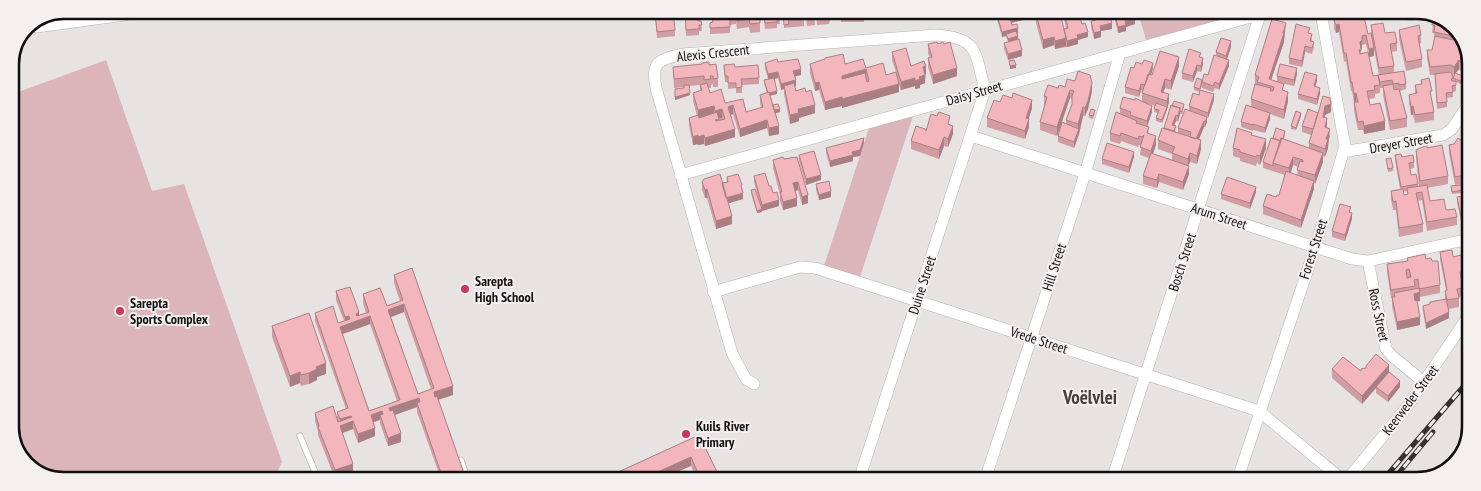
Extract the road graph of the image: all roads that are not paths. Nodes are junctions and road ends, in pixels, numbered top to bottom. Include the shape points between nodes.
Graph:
1 (1246, 19) edge
2 (1263, 19) edge
3 (1322, 19) edge
4 (1120, 53) junction
5 (985, 90) junction
6 (1462, 114) edge
7 (971, 136) junction
8 (1344, 152) junction
9 (1085, 174) junction
10 (680, 175) junction
11 (1199, 210) junction
12 (1462, 242) edge
13 (1315, 248) junction
14 (1368, 261) junction
15 (713, 292) junction
16 (916, 301) junction
17 (1462, 326) edge
18 (1032, 337) junction
19 (1146, 375) junction
20 (1425, 382) junction
21 (754, 384) dead end
22 (1259, 411) junction
23 (300, 436) dead end
24 (460, 460) edge
25 (315, 472) edge
26 (464, 472) edge
27 (862, 472) edge
28 (988, 472) edge
29 (1115, 472) edge
30 (1239, 472) edge
31 (1334, 472) edge
32 (1353, 472) edge

1 - 4 street, Daisy Street
2 - 11 street, Bosch Street
3 - 8 street, Forest Street via 1345,139
4 - 5 street, Daisy Street
4 - 9 street, Hill Street
5 - 7 street, Duine Street
5 - 10 street, Daisy Street
5 - 10 street, Alexis Crescent via 973,48 963,39 950,36 868,39 666,58 657,63 653,73
6 - 8 street, Dreyer Street via 1444,135
7 - 9 street, Arum Street
7 - 16 street, Duine Street
8 - 13 street, Forest Street
9 - 11 street, Arum Street
9 - 18 street, Hill Street
10 - 15 street, Alexis Crescent
11 - 13 street, Arum Street
11 - 19 street, Bosch Street
12 - 14 street, Arum Street
13 - 14 street, Arum Street
13 - 22 street, Forest Street
14 - 20 street, Ross Street via 1386,349
15 - 16 street, Vrede Street via 807,267
15 - 21 street, Alexis Crescent via 732,353 746,379
16 - 18 street, Vrede Street
16 - 27 street, Duine Street
17 - 20 street, Keerweder Street
18 - 19 street, Vrede Street
18 - 28 street, Hill Street
19 - 22 street, Vrede Street
19 - 29 street, Bosch Street
20 - 32 street, Keerweder Street
22 - 30 street, Forest Street
22 - 31 street, Vrede Street
23 - 25 lane
24 - 26 lane

